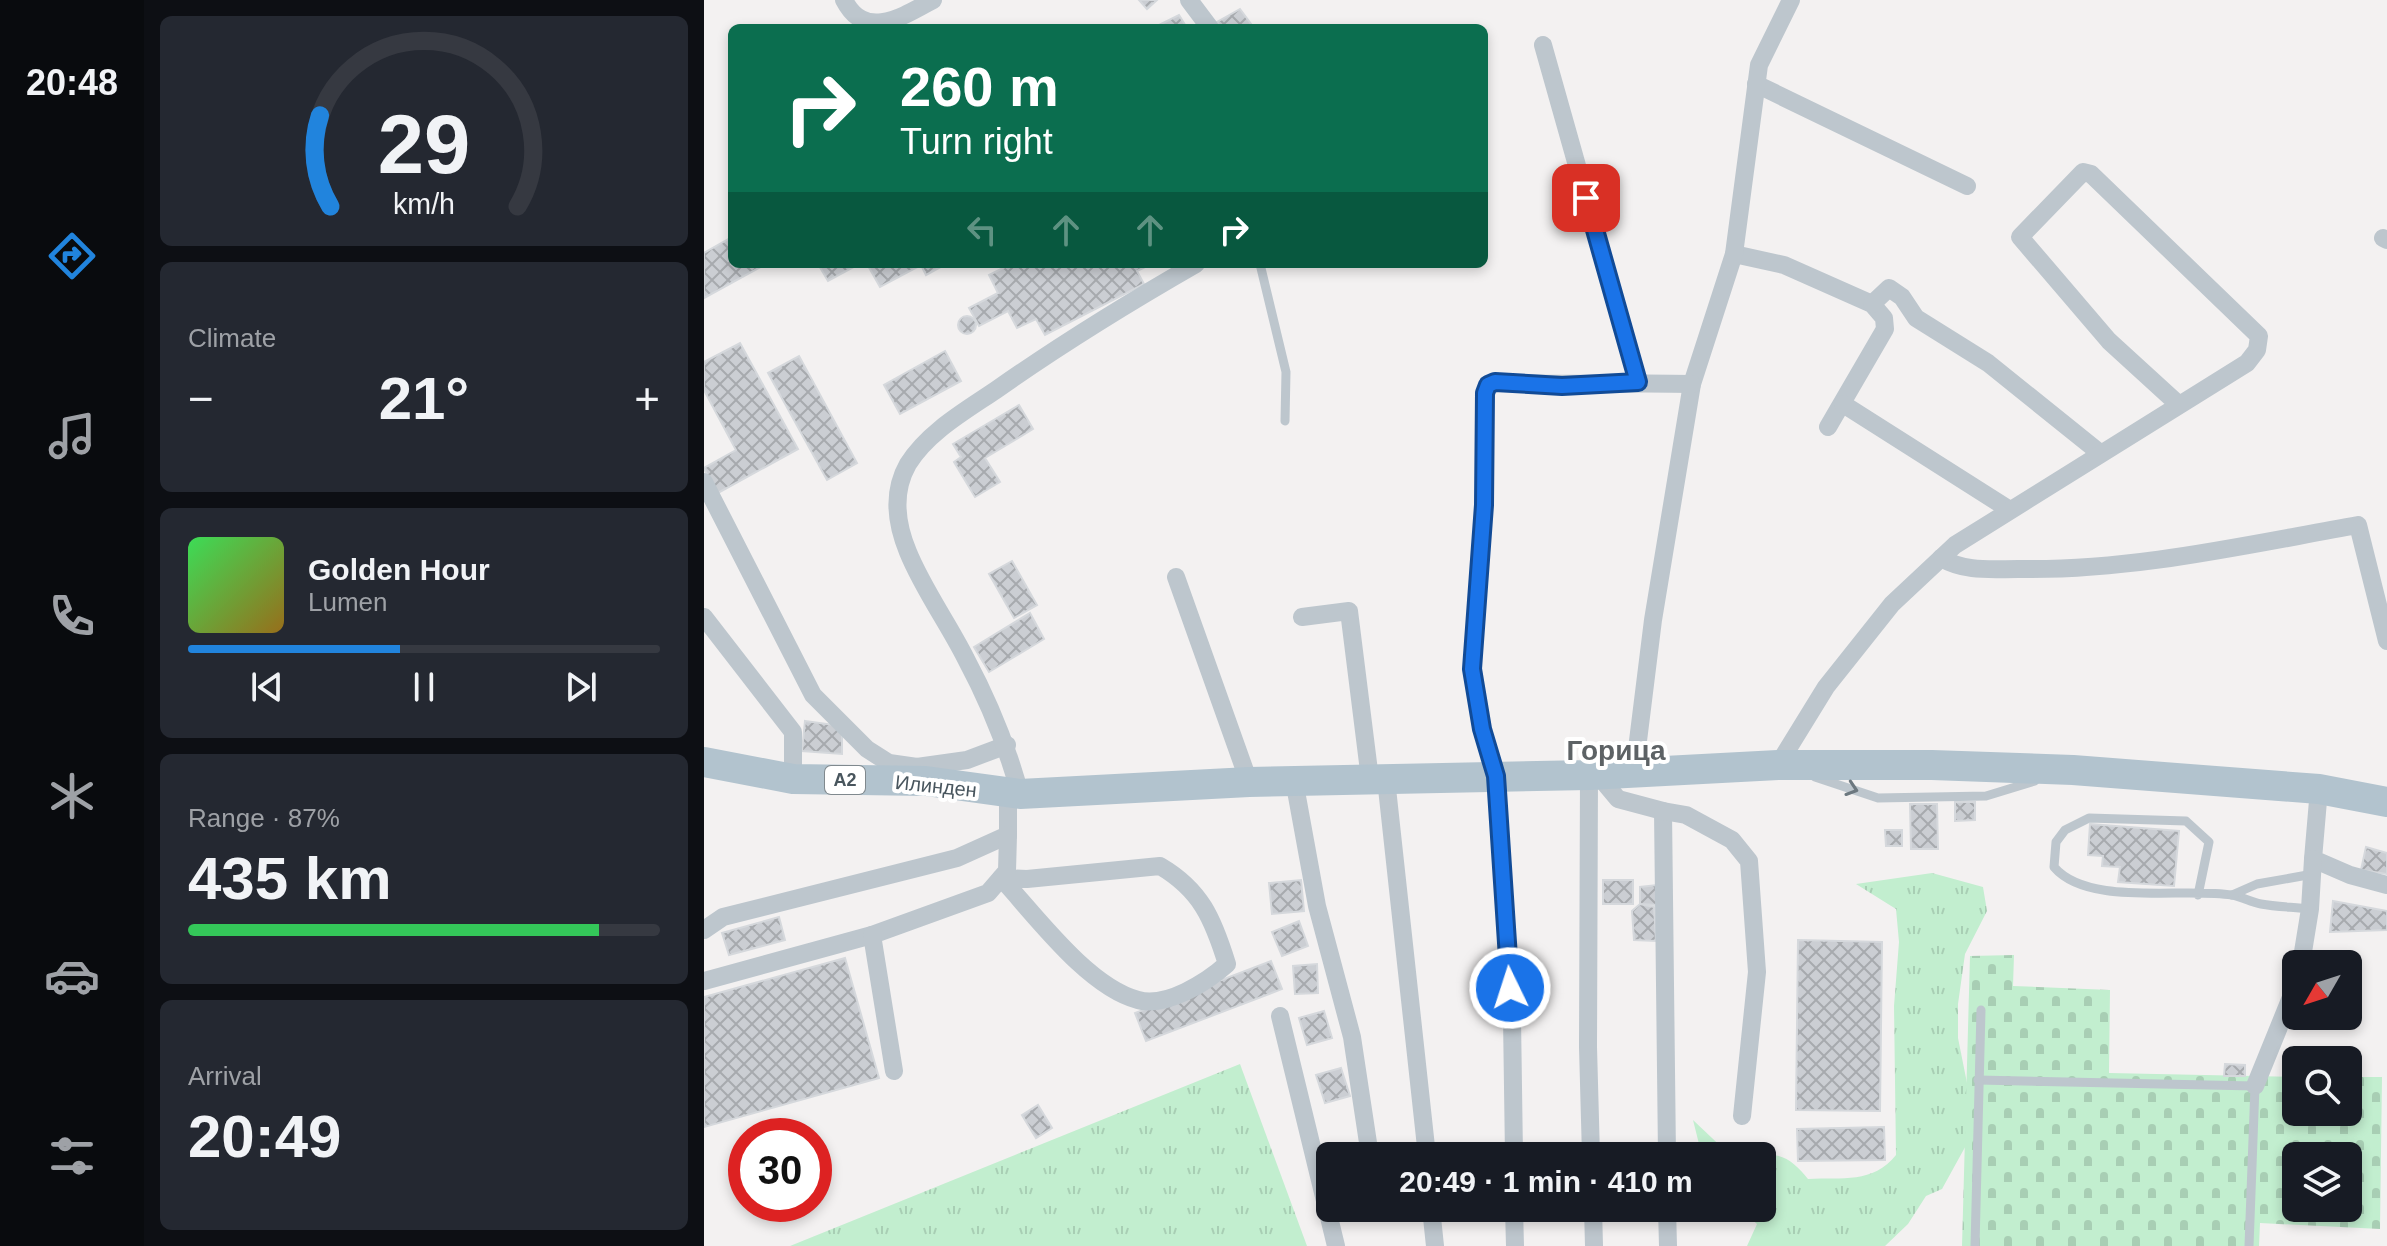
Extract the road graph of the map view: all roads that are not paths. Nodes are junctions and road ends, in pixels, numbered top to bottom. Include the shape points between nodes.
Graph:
1 (844, 0) edge
2 (933, 0) edge
3 (1189, 0) edge
4 (1791, 0) edge
5 (1207, 24) edge
6 (1543, 45) dead end
7 (1756, 84) junction
8 (1967, 186) dead end
9 (1734, 254) junction
10 (1189, 268) edge
11 (1261, 268) edge
12 (1872, 304) junction
13 (1638, 382) junction
14 (1692, 384) junction
15 (1843, 404) junction
16 (2178, 404) junction
17 (1285, 421) dead end
18 (1828, 427) dead end
19 (2100, 453) junction
20 (704, 482) edge
21 (2010, 510) junction
22 (1941, 558) junction
23 (1176, 577) dead end
24 (704, 617) edge
25 (1302, 617) dead end
26 (2387, 641) edge
27 (1007, 745) junction
28 (704, 762) edge
29 (1778, 765) junction
30 (1634, 773) junction
31 (1594, 775) junction
32 (1496, 776) junction
33 (793, 779) junction
34 (1378, 779) junction
35 (1294, 780) junction
36 (1249, 782) junction
37 (704, 783) edge
38 (2319, 789) junction
39 (1005, 793) junction
40 (2387, 802) edge
41 (1663, 811) junction
42 (1008, 835) junction
43 (2313, 866) junction
44 (1001, 878) junction
45 (2387, 885) edge
46 (2198, 895) junction
47 (2232, 895) junction
48 (2310, 909) junction
49 (704, 930) edge
50 (872, 935) junction
51 (2303, 950) edge
52 (704, 981) edge
53 (1981, 1010) dead end
54 (1280, 1016) dead end
55 (2282, 1019) edge
56 (894, 1071) dead end
57 (1978, 1080) junction
58 (2255, 1086) junction
59 (1742, 1116) dead end
60 (1368, 1142) edge
61 (1425, 1142) edge
62 (1514, 1142) edge
63 (1591, 1142) edge
64 (1667, 1142) edge
65 (1432, 1222) edge
66 (1514, 1222) edge
67 (1593, 1222) edge
68 (1667, 1222) edge
69 (1336, 1246) edge
70 (1435, 1246) edge
71 (1515, 1246) edge
72 (1594, 1246) edge
73 (1668, 1246) edge
74 (1975, 1246) edge
75 (2249, 1246) edge

1 - 2 street via 852,15 868,23 890,21
3 - 5 street
4 - 7 street via 1759,65
6 - 13 street
7 - 8 street
7 - 9 street
9 - 12 street via 1784,265
9 - 14 street
10 - 27 street via 1055,349 964,412 925,442 897,492 898,521 908,552
11 - 17 lane via 1286,372
12 - 15 street via 1884,318 1885,329
12 - 19 street via 1882,291 1896,291 1916,318 1988,363
13 - 14 street
13 - 32 street via 1495,382 1485,393 1484,505 1472,669
14 - 30 street
15 - 18 street
15 - 21 street
16 - 16 street via 2247,363 2259,336 2083,172 2020,237 2109,341
16 - 19 street
19 - 21 street
20 - 27 street via 813,695 867,749 889,763 917,767 967,760
21 - 22 street
22 - 26 street via 1960,568 2059,570 2141,563 2358,525
22 - 29 street via 1892,604 1835,675
23 - 36 street
24 - 33 street via 793,732
25 - 34 street via 1349,611
27 - 39 street
28 - 33 main road, Илинден / A2
29 - 30 main road, A2
29 - 38 main road, A2 via 2073,770
30 - 31 main road, A2
31 - 32 main road, A2
31 - 41 street via 1618,799
31 - 63 street
32 - 34 main road, A2
32 - 62 street via 1512,1018
33 - 39 main road, Илинден / A2 via 926,781
34 - 35 main road, A2
34 - 61 street
35 - 36 main road, A2
35 - 60 street via 1317,906 1352,1037
36 - 39 main road, A2
37 - 39 main road, Илинден / A2 via 788,795 923,802
38 - 40 main road, A2
38 - 43 street
39 - 42 street
41 - 59 street via 1686,815 1732,840 1749,861 1757,972
41 - 64 street
42 - 44 street via 1007,871
42 - 49 street via 957,858 723,917
43 - 45 street
43 - 47 lane
43 - 48 street
44 - 44 street via 1097,979 1140,1001 1179,995 1210,980 1227,964 1202,902 1185,881 1160,866
44 - 50 street via 988,893
46 - 46 lane via 2209,842 2186,821 2089,818 2072,824 2056,842 2054,867 2065,880 2144,893
46 - 47 lane
47 - 48 lane
48 - 51 street
50 - 52 street
50 - 56 street
53 - 57 lane
54 - 69 street
55 - 58 street
57 - 58 lane
57 - 74 lane
58 - 75 lane
65 - 70 street
66 - 71 street
67 - 72 street
68 - 73 street

